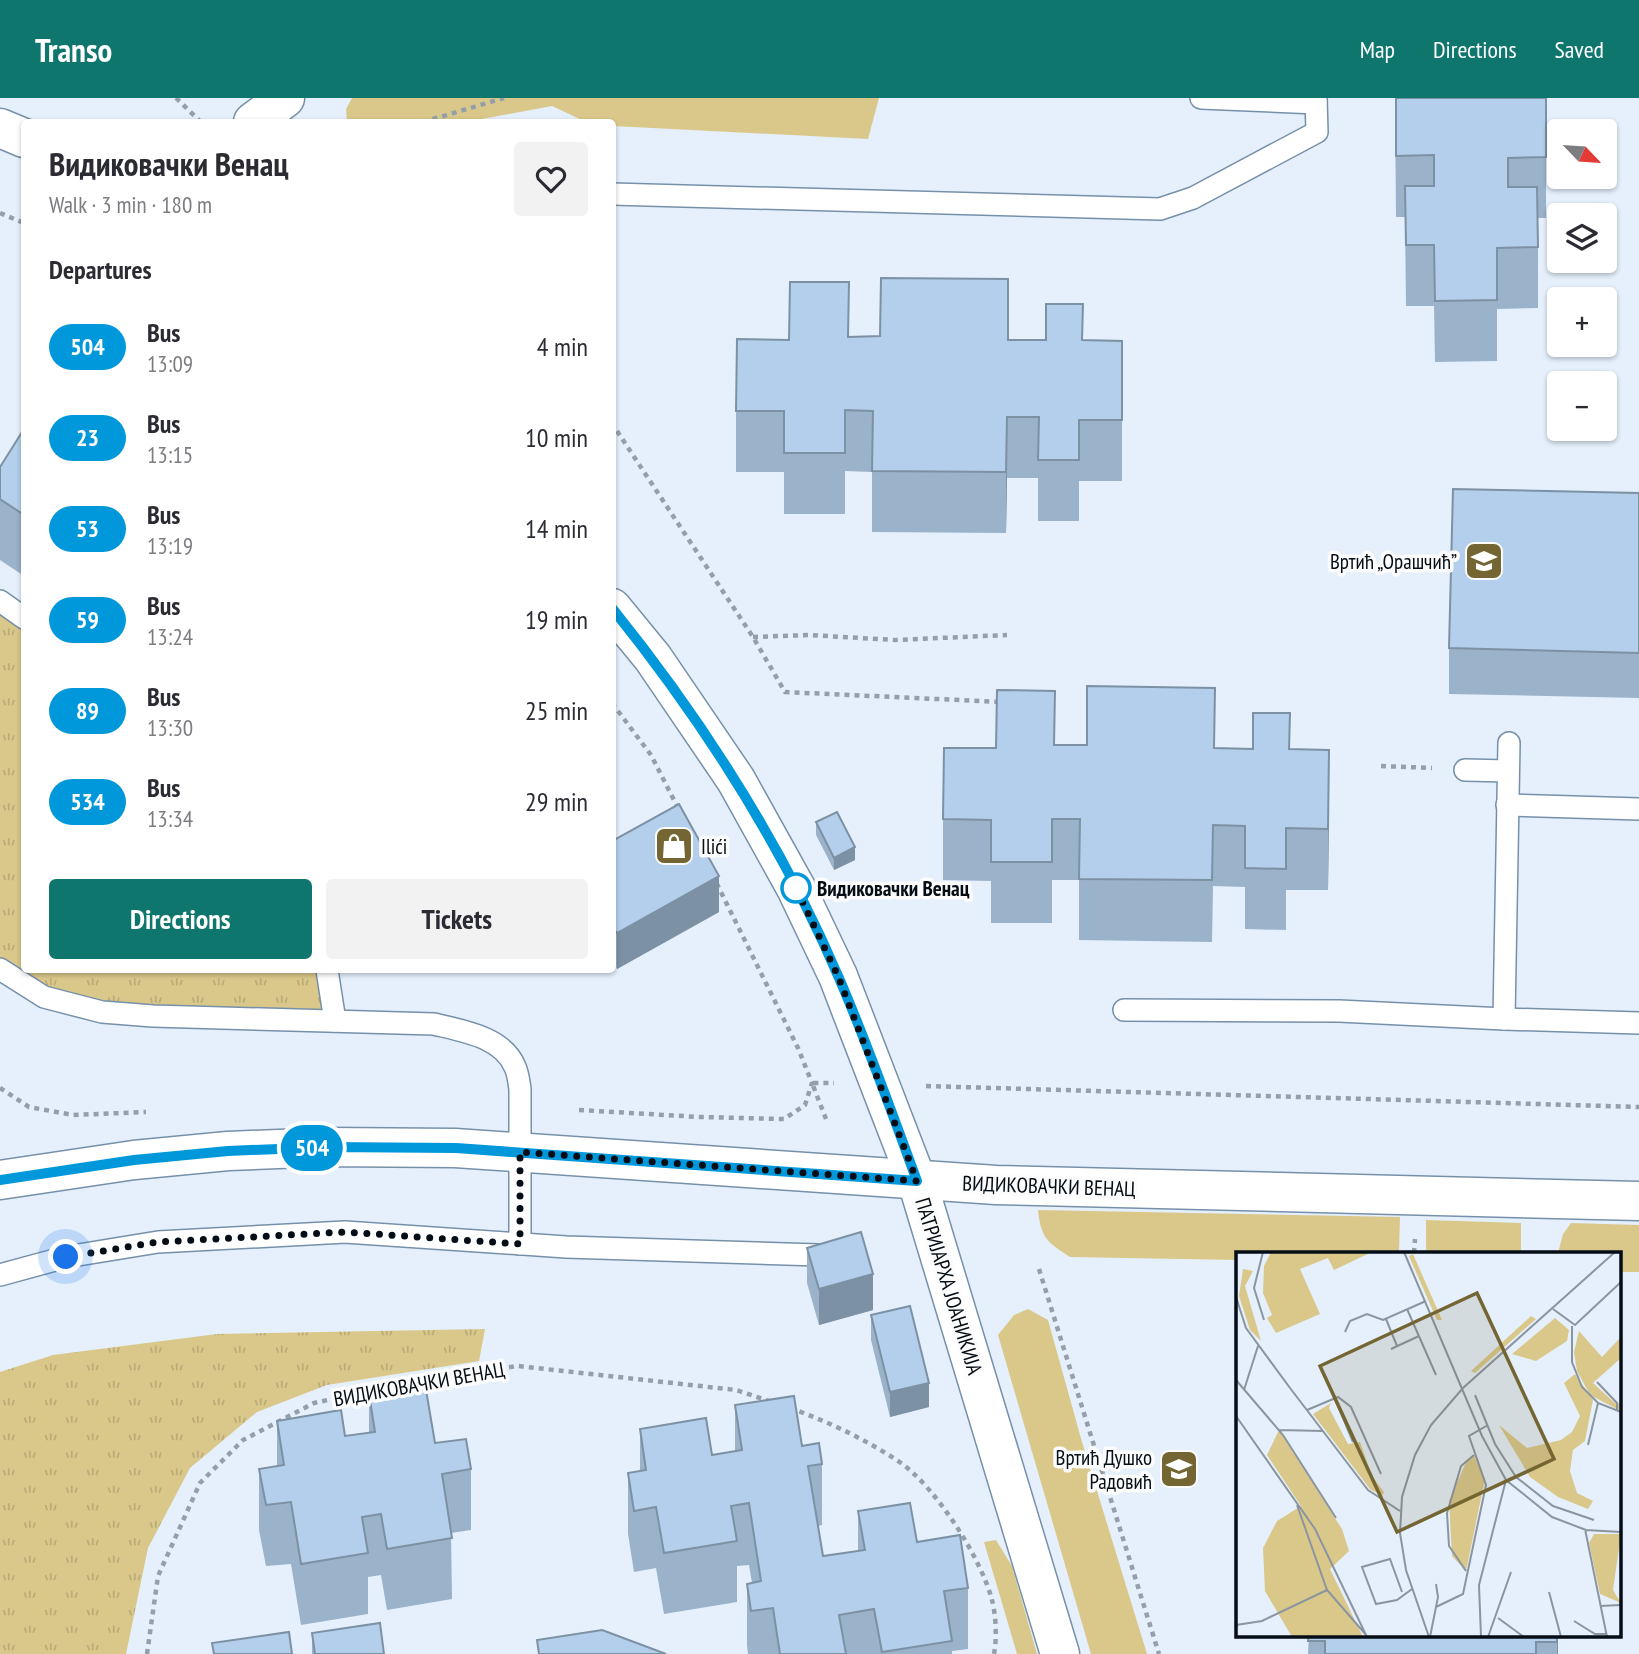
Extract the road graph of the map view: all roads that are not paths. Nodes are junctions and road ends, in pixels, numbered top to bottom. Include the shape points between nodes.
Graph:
1 (285, 98) edge
2 (1200, 98) edge
3 (1316, 101) edge
4 (257, 119) edge
5 (0, 128) edge
6 (21, 137) edge
7 (616, 194) edge
8 (0, 601) edge
9 (616, 613) edge
10 (21, 616) edge
11 (1509, 743) dead end
12 (1465, 770) dead end
13 (1508, 771) junction
14 (1507, 805) junction
15 (1639, 809) edge
16 (0, 969) edge
17 (327, 973) edge
18 (1124, 1010) dead end
19 (1504, 1019) junction
20 (335, 1021) junction
21 (1639, 1023) edge
22 (520, 1152) junction
23 (2, 1177) edge
24 (917, 1181) junction
25 (1639, 1201) edge
26 (520, 1244) junction
27 (818, 1255) edge
28 (0, 1275) edge
29 (1060, 1654) edge

1 - 4 street
2 - 3 lane
3 - 7 lane via 1317,132 1193,198 1160,209
5 - 6 street
8 - 10 lane
9 - 24 street, ПАТРИЈАРХА ЈОАНИКИЈА via 653,658 736,780 796,888 838,976
11 - 13 lane
12 - 13 lane
13 - 14 lane
14 - 15 lane
14 - 19 lane
16 - 20 lane via 44,997 102,1012
17 - 20 lane
18 - 19 lane via 1339,1011
19 - 21 lane
20 - 22 lane via 435,1024 467,1031 504,1050 515,1066 522,1106
22 - 23 street, ВИДИКОВАЧКИ ВЕНАЦ via 340,1147 228,1151
22 - 24 street, ВИДИКОВАЧКИ ВЕНАЦ
22 - 26 lane
24 - 25 street, ВИДИКОВАЧКИ ВЕНАЦ
24 - 29 street, ПАТРИЈАРХА ЈОАНИКИЈА
26 - 27 lane
26 - 28 lane via 345,1232 251,1235 158,1242 66,1257

